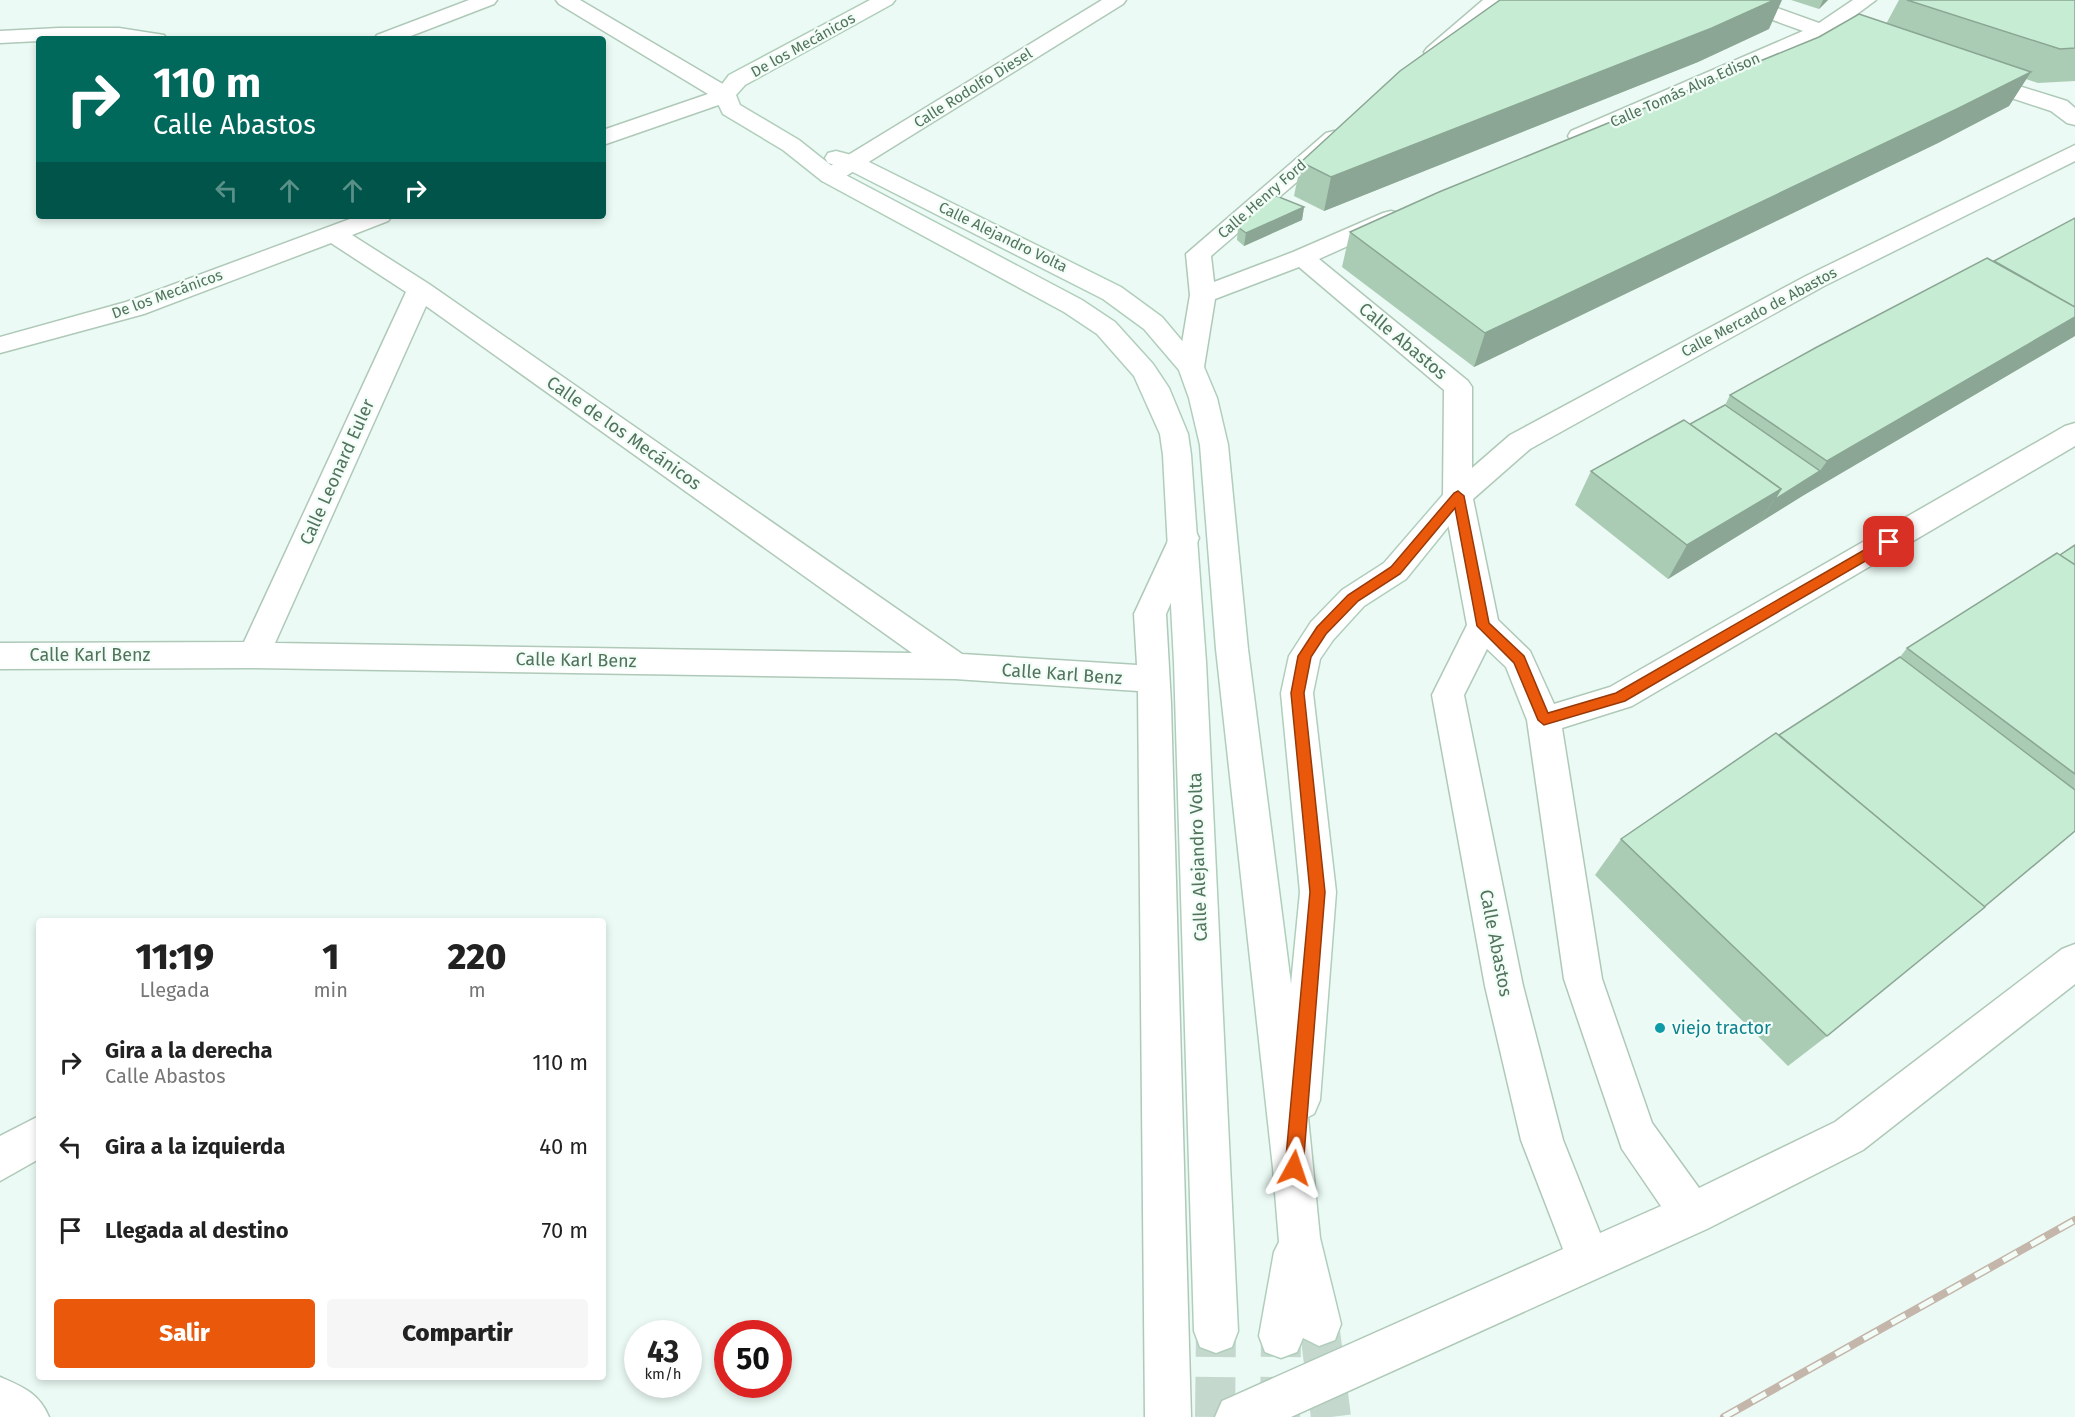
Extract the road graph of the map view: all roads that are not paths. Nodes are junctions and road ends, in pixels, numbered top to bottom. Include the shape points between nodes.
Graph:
1 (487, 0) edge
2 (566, 0) edge
3 (885, 0) edge
4 (1116, 0) edge
5 (1495, 0) edge
6 (1736, 0) edge
7 (1866, 0) edge
8 (1821, 31) junction
9 (143, 36) edge
10 (392, 36) edge
11 (0, 37) edge
12 (1853, 40) edge
13 (1414, 69) edge
14 (1959, 73) edge
15 (726, 95) junction
16 (2075, 118) edge
17 (1351, 123) edge
18 (606, 137) edge
19 (1562, 144) edge
20 (2075, 152) edge
21 (841, 169) junction
22 (1410, 210) edge
23 (372, 219) edge
24 (332, 233) junction
25 (1302, 257) junction
26 (420, 290) junction
27 (1203, 295) junction
28 (0, 345) edge
29 (1191, 367) junction
30 (1155, 388) junction
31 (2075, 434) edge
32 (1458, 496) junction
33 (1184, 538) junction
34 (1483, 626) junction
35 (254, 655) junction
36 (0, 656) edge
37 (955, 666) junction
38 (1152, 679) junction
39 (1544, 720) junction
40 (2075, 961) edge
41 (36, 1138) edge
42 (0, 1160) edge
43 (1294, 1168) junction
44 (1692, 1214) junction
45 (1589, 1260) junction
46 (1300, 1330) tunnel mouth
47 (1216, 1331) tunnel mouth
48 (0, 1400) edge
49 (26, 1417) edge
50 (1168, 1417) edge
51 (1239, 1417) edge

1 - 10 street
2 - 15 street, Calle Alejandro Volta
3 - 15 street, De los Mecánicos via 737,80
4 - 21 street, Calle Rodolfo Diesel
5 - 13 street
6 - 8 street
7 - 8 street, Calle Tomás Alva Edison
8 - 12 street
8 - 19 street, Calle Tomás Alva Edison
9 - 11 street
14 - 16 street via 2059,106
15 - 18 street
15 - 21 street, Calle Alejandro Volta via 731,109 791,146
17 - 27 street, Calle Henry Ford via 1198,254
20 - 32 street, Calle Mercado de Abastos via 1815,281 1530,436
21 - 29 street, Calle Alejandro Volta via 1054,262 1112,293 1153,323
21 - 30 street, Calle Alejandro Volta via 1106,328
22 - 25 street
23 - 24 street
24 - 26 street, Calle de los Mecánicos
24 - 28 street, De los Mecánicos via 135,308
25 - 27 street
25 - 32 street, Calle Abastos via 1458,387
26 - 35 street, Calle Leonard Euler
26 - 37 street, Calle de los Mecánicos
27 - 29 street
29 - 30 street
29 - 43 street, Calle Alejandro Volta via 1214,445 1232,649
30 - 33 street, Calle Alejandro Volta via 1174,434
31 - 39 street via 1620,697
32 - 34 street, Calle Abastos
32 - 43 street, Calle Mercado de Abastos via 1395,571 1353,598 1305,656 1297,693 1318,892
33 - 38 street via 1150,614
33 - 47 street, Calle Alejandro Volta
34 - 39 street via 1519,660
34 - 45 street, Calle Abastos via 1448,694 1504,986 1542,1140
35 - 36 street, Calle Karl Benz
35 - 37 street, Calle Karl Benz
37 - 38 street, Calle Karl Benz
38 - 50 street
39 - 44 street via 1583,979 1636,1135
40 - 44 street via 1849,1136
41 - 42 street
43 - 46 street, Calle Alejandro Volta
44 - 45 street
45 - 51 street
48 - 49 street

